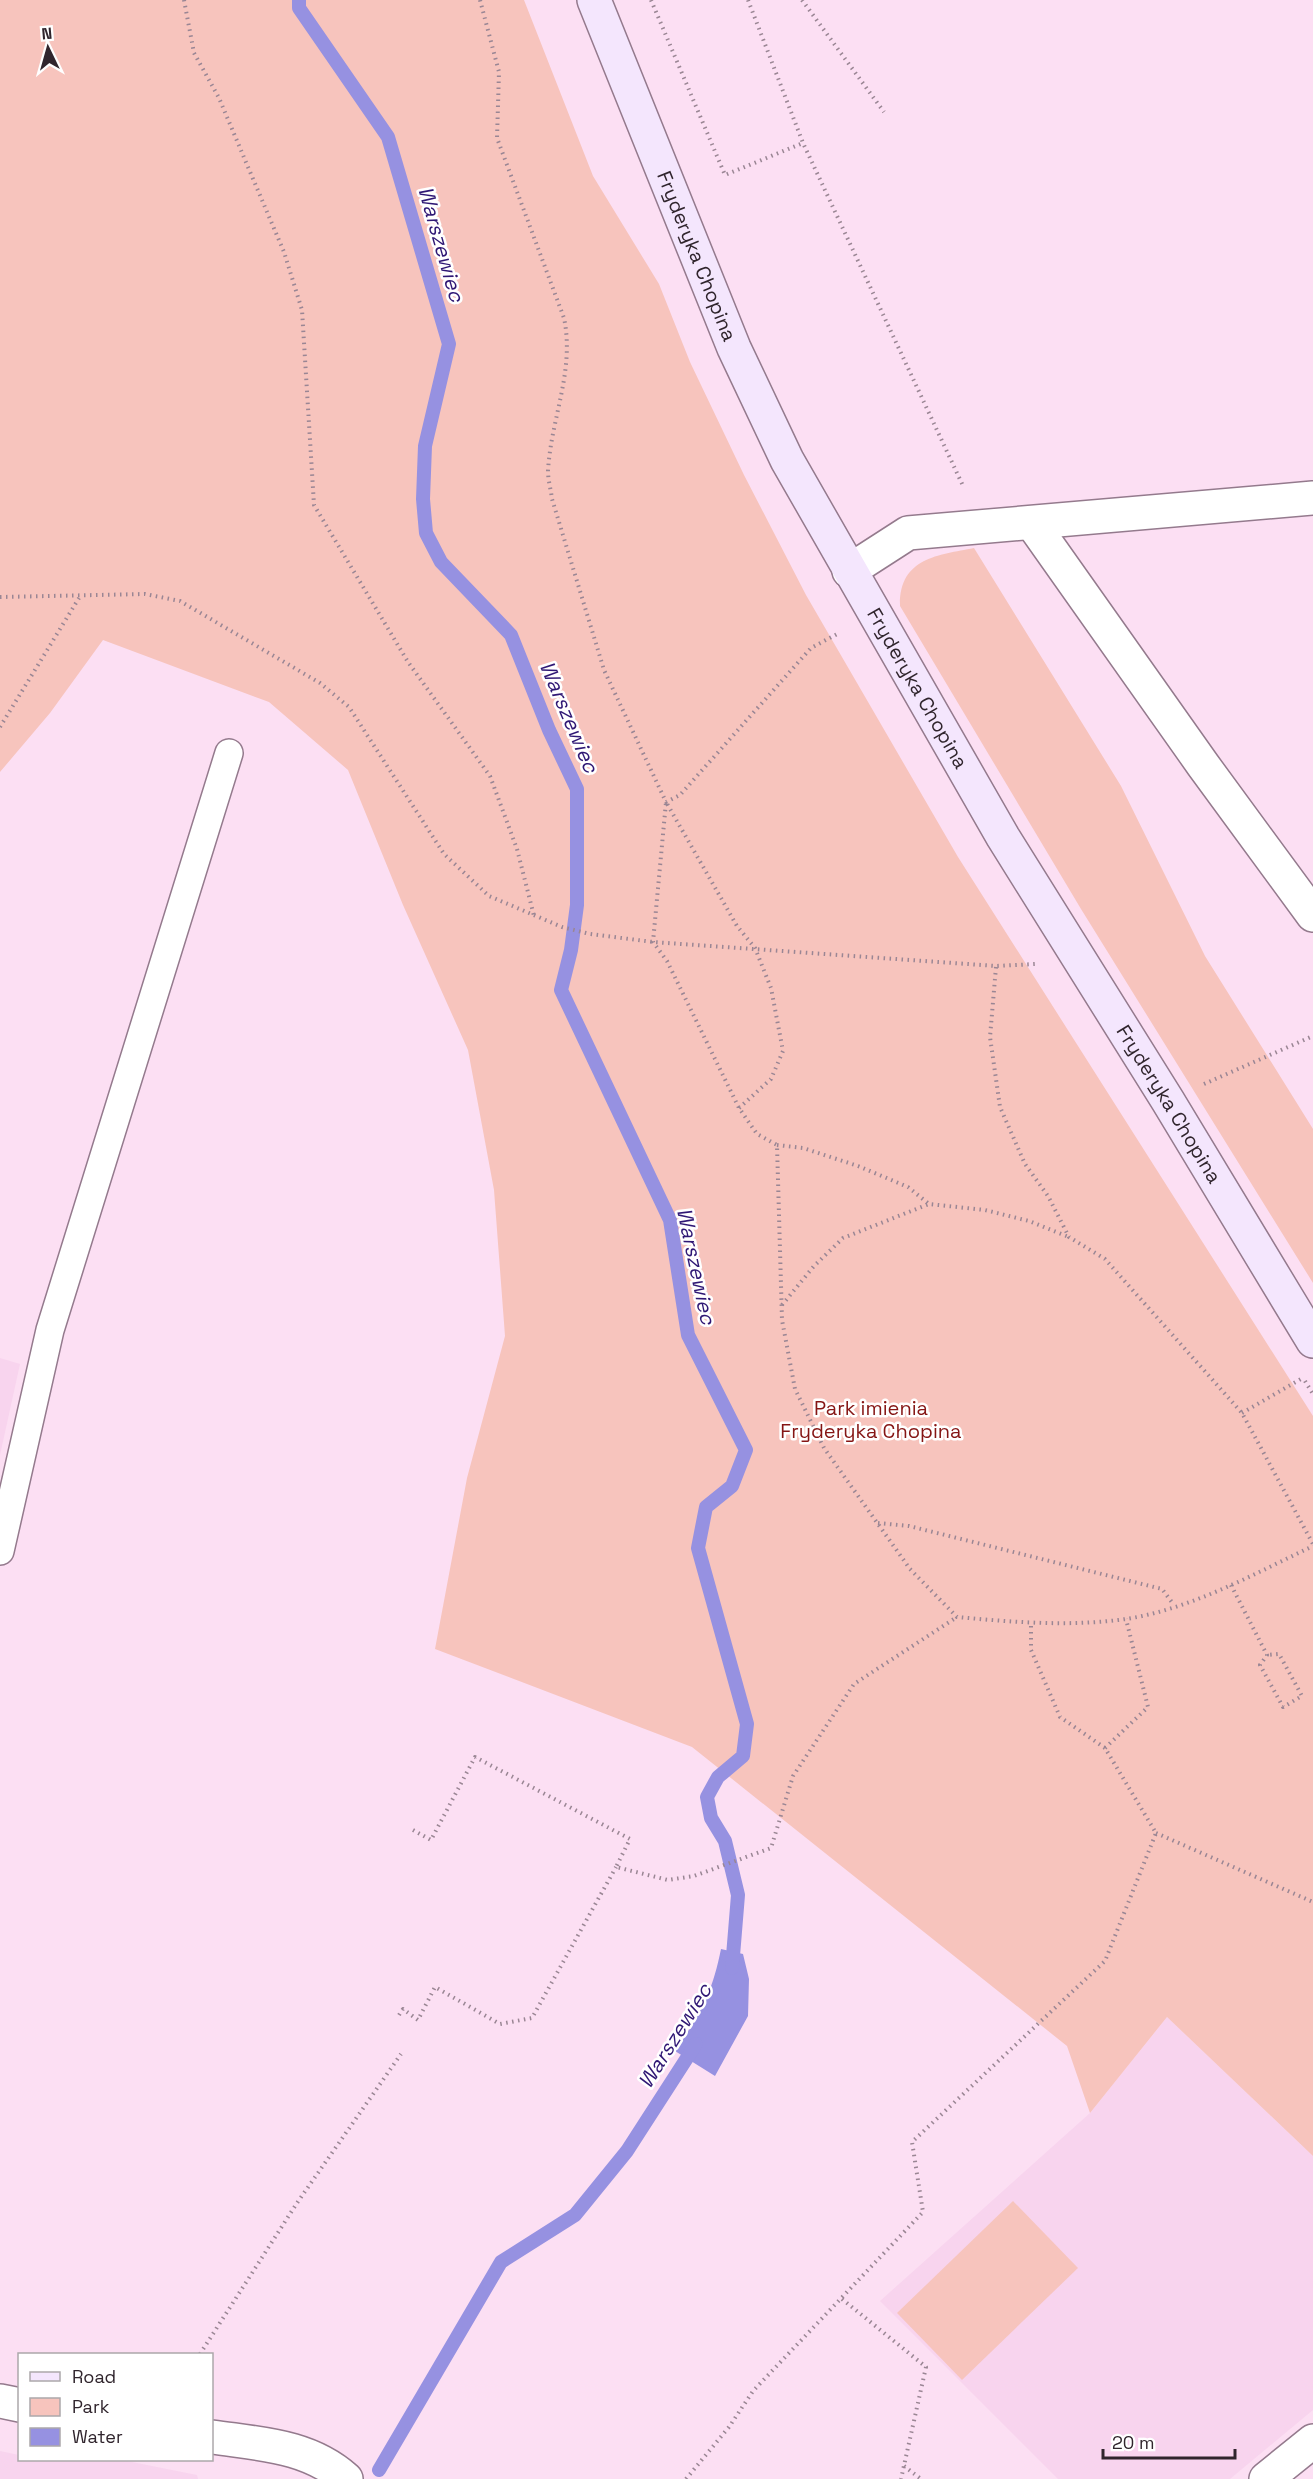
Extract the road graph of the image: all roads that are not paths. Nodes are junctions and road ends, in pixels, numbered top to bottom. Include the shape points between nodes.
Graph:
1 (594, 0) edge
2 (1313, 498) edge
3 (1032, 523) junction
4 (849, 571) junction
5 (229, 753) dead end
6 (1313, 915) edge
7 (1305, 1354) edge
8 (0, 1551) edge
9 (0, 2402) edge
10 (18, 2405) edge
11 (213, 2437) edge
12 (1313, 2441) edge
13 (345, 2479) edge
14 (1266, 2479) edge

1 - 4 street, Fryderyka Chopina via 734,348 787,460
2 - 3 street
3 - 4 street via 908,534
3 - 6 street
4 - 7 street, Fryderyka Chopina via 1003,837 1168,1101
5 - 8 lane via 50,1330
9 - 10 street
11 - 13 street via 301,2451 332,2467
12 - 14 street

